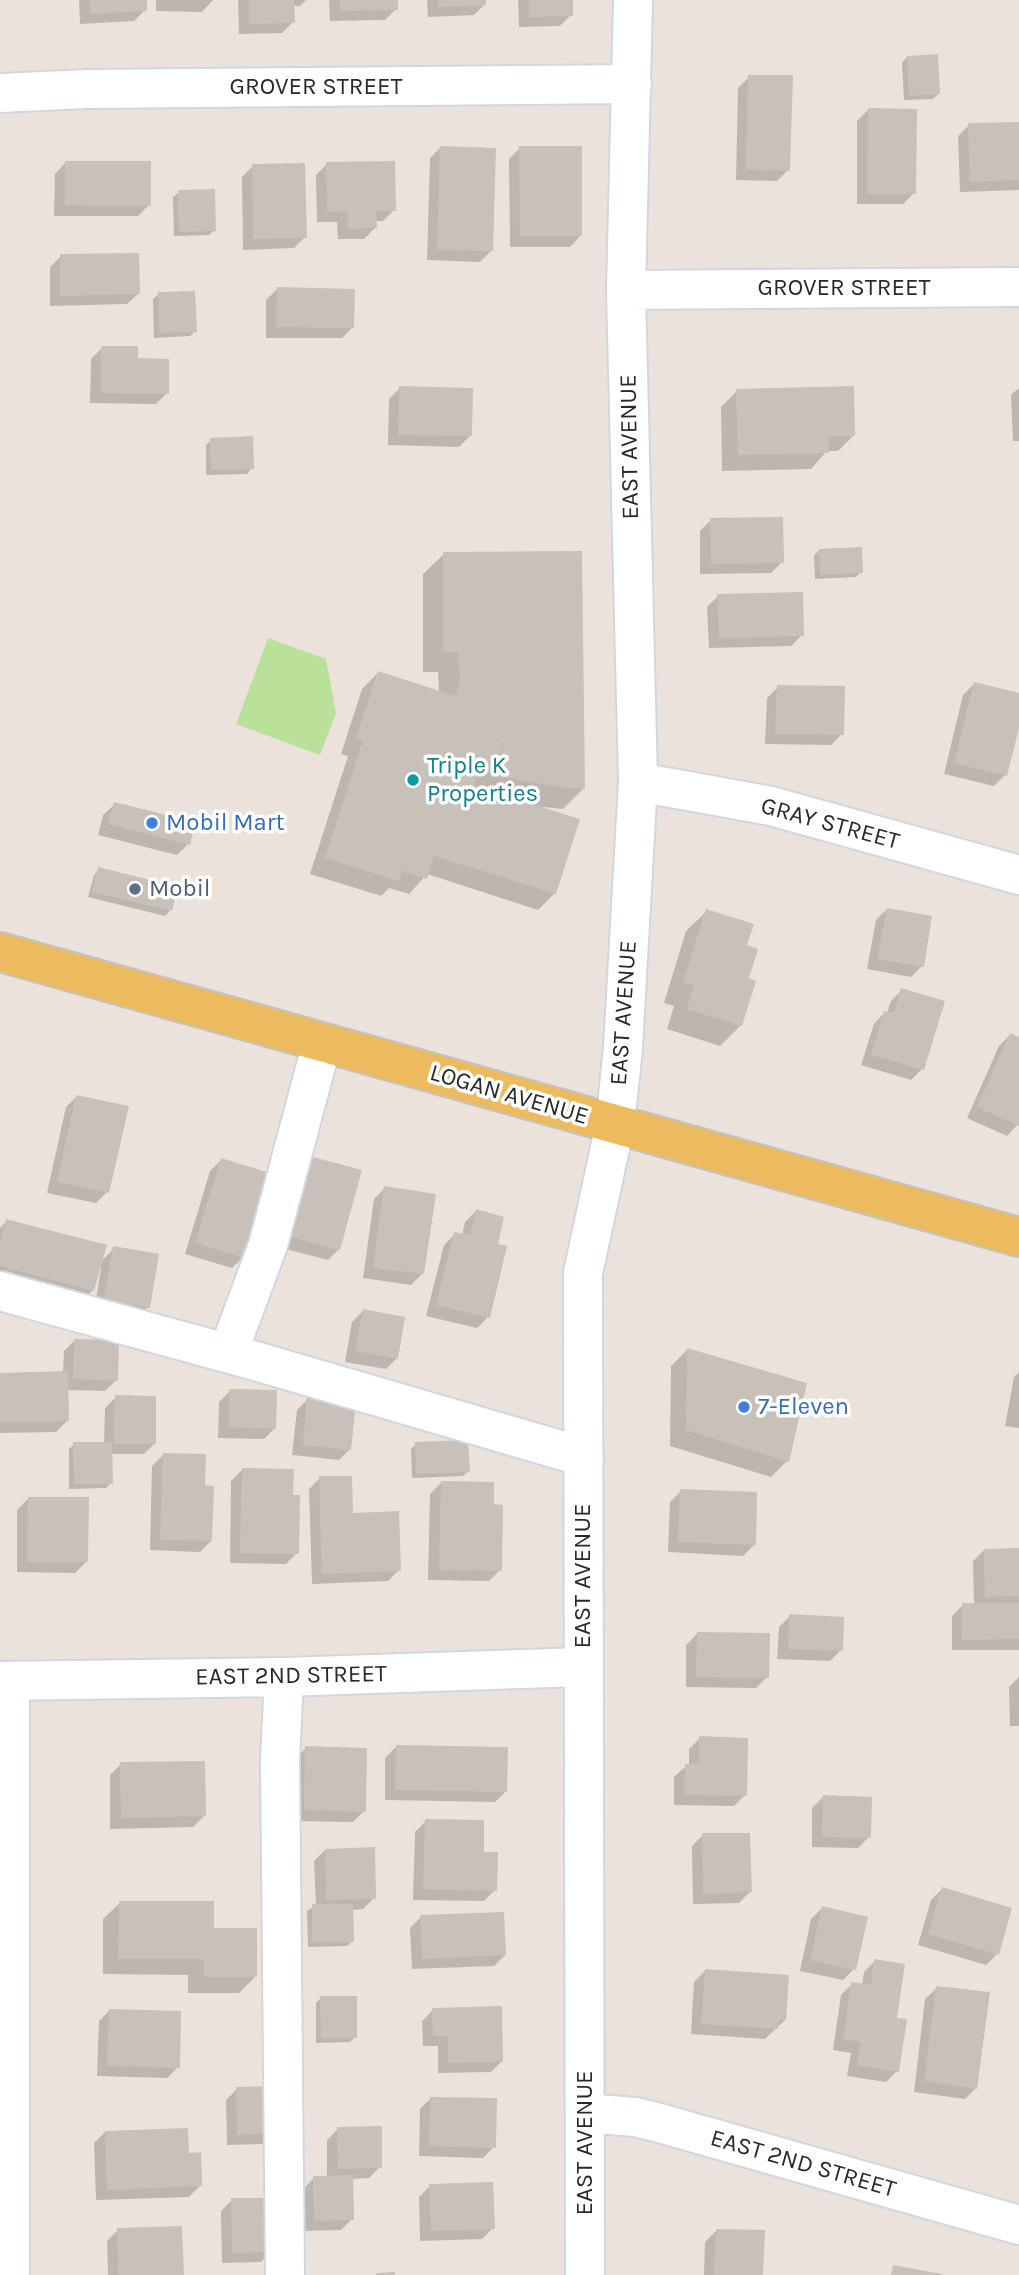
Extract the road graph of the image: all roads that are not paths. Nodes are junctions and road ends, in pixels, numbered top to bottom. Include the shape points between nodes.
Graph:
1 (633, 0) edge
2 (632, 84) junction
3 (0, 93) edge
4 (1019, 287) edge
5 (626, 290) junction
6 (638, 782) junction
7 (1019, 875) edge
8 (0, 952) edge
9 (322, 1043) junction
10 (615, 1125) junction
11 (1019, 1237) edge
12 (0, 1291) edge
13 (228, 1353) junction
14 (584, 1457) junction
15 (582, 1667) junction
16 (284, 1677) junction
17 (5, 1681) edge
18 (585, 2113) junction
19 (1019, 2225) edge
20 (10, 2275) edge
21 (285, 2275) edge
22 (585, 2275) edge

1 - 2 street, EAST AVENUE
2 - 3 street, GROVER STREET
2 - 5 street, EAST AVENUE
4 - 5 street, GROVER STREET
5 - 6 street, EAST AVENUE
6 - 7 street, GRAY STREET via 771,806
6 - 10 street, EAST AVENUE
8 - 9 main road, LOGAN AVENUE
9 - 10 main road, LOGAN AVENUE
9 - 13 street via 268,1245
10 - 11 main road, LOGAN AVENUE
10 - 14 street, EAST AVENUE via 583,1273
12 - 13 street
13 - 14 street
14 - 15 street, EAST AVENUE
15 - 16 street, EAST 2ND STREET
15 - 18 street, EAST AVENUE
16 - 17 street, EAST 2ND STREET
16 - 21 street via 280,1759
17 - 20 street
18 - 19 street, EAST 2ND STREET via 656,2122
18 - 22 street, EAST AVENUE

